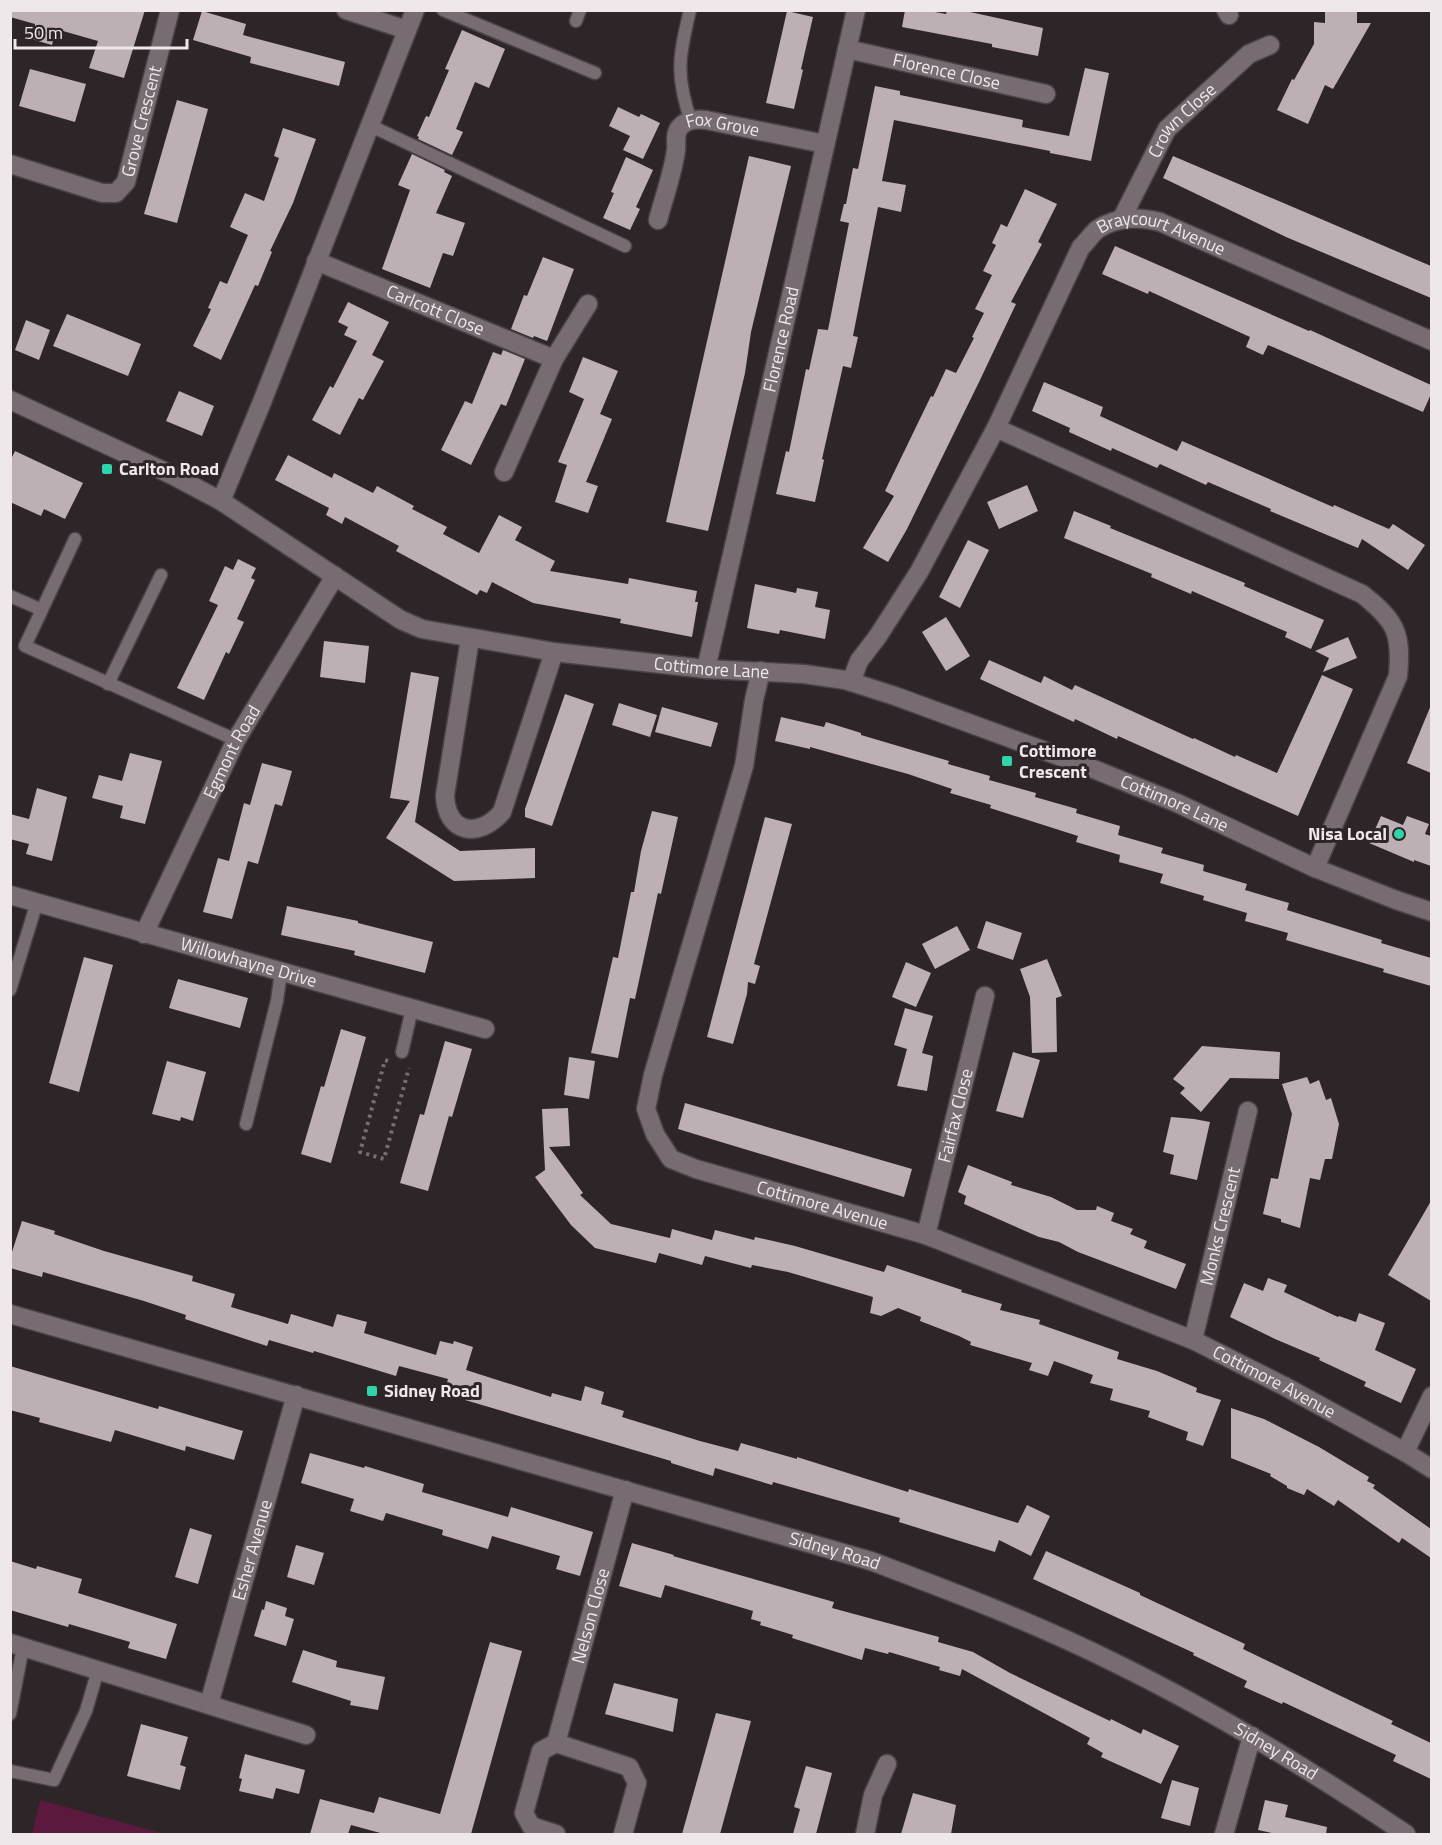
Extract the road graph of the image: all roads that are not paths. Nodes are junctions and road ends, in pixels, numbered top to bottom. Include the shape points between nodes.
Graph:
1 (170, 10) edge
2 (346, 10) edge
3 (415, 10) edge
4 (443, 10) edge
5 (690, 10) edge
6 (856, 10) edge
7 (407, 30) junction
8 (1270, 45) dead end
9 (847, 49) junction
10 (595, 72) dead end
11 (1046, 94) dead end
12 (691, 121) junction
13 (369, 125) junction
14 (825, 144) junction
15 (10, 164) edge
16 (658, 220) dead end
17 (1121, 220) junction
18 (625, 246) dead end
19 (316, 261) junction
20 (588, 304) dead end
21 (1431, 341) edge
22 (554, 359) junction
23 (10, 400) edge
24 (996, 428) junction
25 (504, 472) dead end
26 (221, 501) junction
27 (75, 539) dead end
28 (161, 575) dead end
29 (334, 576) junction
30 (10, 596) edge
31 (42, 610) junction
32 (470, 639) junction
33 (554, 652) junction
34 (706, 669) junction
35 (761, 671) junction
36 (851, 682) junction
37 (108, 684) junction
38 (236, 740) junction
39 (1315, 868) junction
40 (10, 895) edge
41 (37, 902) junction
42 (1431, 912) edge
43 (144, 934) junction
44 (281, 972) junction
45 (10, 990) edge
46 (985, 996) dead end
47 (412, 1009) junction
48 (484, 1029) dead end
49 (402, 1052) dead end
50 (1248, 1112) dead end
51 (246, 1124) dead end
52 (926, 1235) junction
53 (10, 1314) edge
54 (1193, 1340) junction
55 (296, 1395) junction
56 (1431, 1396) edge
57 (1405, 1452) junction
58 (1431, 1469) edge
59 (625, 1490) junction
60 (17, 1645) edge
61 (98, 1670) junction
62 (209, 1704) junction
63 (10, 1714) edge
64 (306, 1735) dead end
65 (1252, 1736) junction
66 (556, 1743) junction
67 (887, 1764) dead end
68 (10, 1771) edge
69 (556, 1834) edge
70 (623, 1834) edge
71 (865, 1834) edge
72 (1224, 1834) edge
73 (1406, 1834) edge

1 - 15 street, Grove Crescent via 126,182 116,193 102,193
2 - 7 street
3 - 7 street
4 - 10 lane
5 - 12 lane via 680,56 683,98
6 - 9 street, Florence Road
7 - 13 street
8 - 17 street, Crown Close via 1249,54 1167,129
9 - 11 street, Florence Close
9 - 14 street, Florence Road
12 - 14 street, Fox Grove via 706,120
12 - 16 street, Fox Grove via 678,129
13 - 18 lane
13 - 19 street
14 - 34 street, Florence Road
17 - 21 street, Braycourt Avenue via 1140,217 1160,222
17 - 24 street, Braycourt Avenue via 1098,229 1082,247
19 - 22 street, Carlcott Close
19 - 26 street
20 - 22 street
22 - 25 street
23 - 26 street, Cottimore Lane
24 - 36 street via 919,572 859,661
24 - 39 street via 1362,594 1381,609 1394,627 1401,649 1398,676
26 - 29 street, Cottimore Lane
27 - 31 lane
28 - 37 lane
29 - 32 street, Cottimore Lane via 400,620
29 - 38 street, Egmont Road
30 - 31 lane
31 - 37 lane via 25,646
32 - 33 street, Cottimore Lane
32 - 33 street via 445,795 449,816 464,830 487,826 502,812
33 - 34 street, Cottimore Lane
34 - 35 street, Cottimore Lane
35 - 36 street, Cottimore Lane
35 - 52 street, Cottimore Avenue via 744,766 646,1108 670,1159
36 - 39 street, Cottimore Lane via 1106,774 1178,803
37 - 38 lane
38 - 43 street, Egmont Road
39 - 42 street, Cottimore Lane
40 - 41 street, Willowhayne Drive
41 - 43 street, Willowhayne Drive
41 - 45 lane
43 - 44 street, Willowhayne Drive
44 - 47 street, Willowhayne Drive
44 - 51 lane
46 - 52 street, Fairfax Close
47 - 48 street, Willowhayne Drive
47 - 49 lane
50 - 54 street, Monks Crescent
52 - 54 street, Cottimore Avenue
53 - 55 street, Sidney Road
54 - 57 street, Cottimore Avenue
55 - 59 street, Sidney Road
55 - 62 street, Esher Avenue
56 - 57 street
57 - 58 street, Cottimore Avenue
59 - 65 street, Sidney Road via 871,1561 990,1606 1112,1661
59 - 66 street, Nelson Close
60 - 61 street
60 - 63 lane
61 - 62 street
61 - 68 lane via 86,1711 54,1780
62 - 64 street
65 - 72 street
65 - 73 street, Sidney Road
66 - 69 street, Nelson Close via 541,1751 524,1813 531,1826
66 - 70 street via 629,1767 637,1783
67 - 71 street via 873,1795

